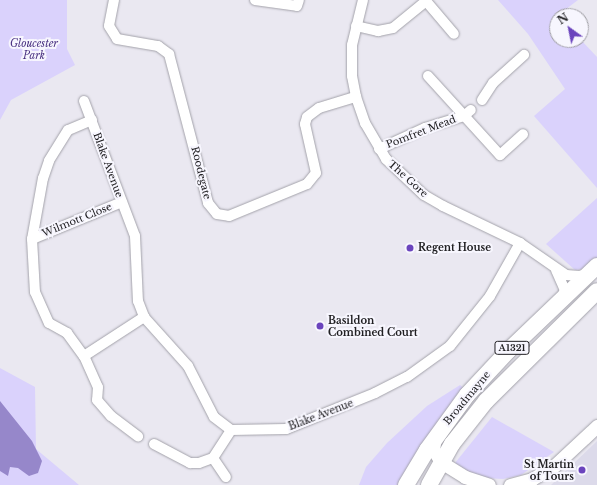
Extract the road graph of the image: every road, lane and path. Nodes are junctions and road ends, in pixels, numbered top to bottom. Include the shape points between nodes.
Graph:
1 (114, 0) edge
2 (255, 0) edge
3 (299, 0) edge
4 (363, 0) edge
5 (356, 26) junction
6 (454, 34) dead end
7 (524, 55) dead end
8 (428, 76) dead end
9 (356, 97) junction
10 (482, 100) dead end
11 (84, 101) dead end
12 (468, 113) junction
13 (92, 120) junction
14 (524, 134) dead end
15 (379, 149) junction
16 (122, 202) junction
17 (32, 239) junction
18 (520, 243) junction
19 (555, 268) junction
20 (595, 268) edge
21 (597, 291) edge
22 (559, 303) junction
23 (144, 317) junction
24 (84, 356) junction
25 (597, 426) edge
26 (231, 430) junction
27 (138, 436) dead end
28 (435, 437) junction
29 (154, 444) dead end
30 (214, 458) junction
31 (441, 462) junction
32 (554, 466) junction
33 (226, 477) dead end
34 (514, 484) edge
35 (406, 485) edge
36 (429, 485) edge
37 (489, 485) edge
38 (532, 485) edge

1 - 9 street, Roodegate via 110,26 117,38 158,46 170,54 208,203 217,214 229,216 307,184 316,173 305,124 307,117 319,108
2 - 3 street via 297,6
4 - 5 street, The Gore
5 - 6 street via 378,31 393,28 426,1
5 - 9 street, The Gore via 351,62
7 - 10 street via 490,87
8 - 12 street, Pomfret Mead
9 - 15 street, The Gore via 365,123
11 - 13 street, Blake Avenue
12 - 14 street, Pomfret Mead via 500,156
12 - 15 street, Pomfret Mead via 425,128
13 - 16 street, Blake Avenue
13 - 17 street via 68,130 49,161 36,207
15 - 18 street, The Gore via 394,169 424,195
16 - 17 street, Wilmott Close
16 - 23 street, Blake Avenue via 135,236 138,301
17 - 24 street via 35,292 48,323 68,333
18 - 19 street, The Gore
18 - 26 street, Blake Avenue via 490,296 450,346 407,377 376,393 286,429
19 - 20 street, The Gore via 573,276
19 - 22 street, The Gore via 565,290
20 - 22 main road, Broadmayne / A1321
21 - 31 main road, Broadmayne / A1321 via 499,386 475,413
22 - 28 main road, Broadmayne / A1321 via 480,381
23 - 24 street
23 - 26 street, Blake Avenue via 188,366 214,417
24 - 27 street via 98,387 97,400 111,416
25 - 32 street
26 - 30 street
28 - 31 street via 433,449
28 - 35 main road, Broadmayne / A1321
29 - 30 street via 190,463
30 - 33 street
31 - 36 main road, Broadmayne / A1321
31 - 37 street via 466,477
32 - 34 street
32 - 38 street

